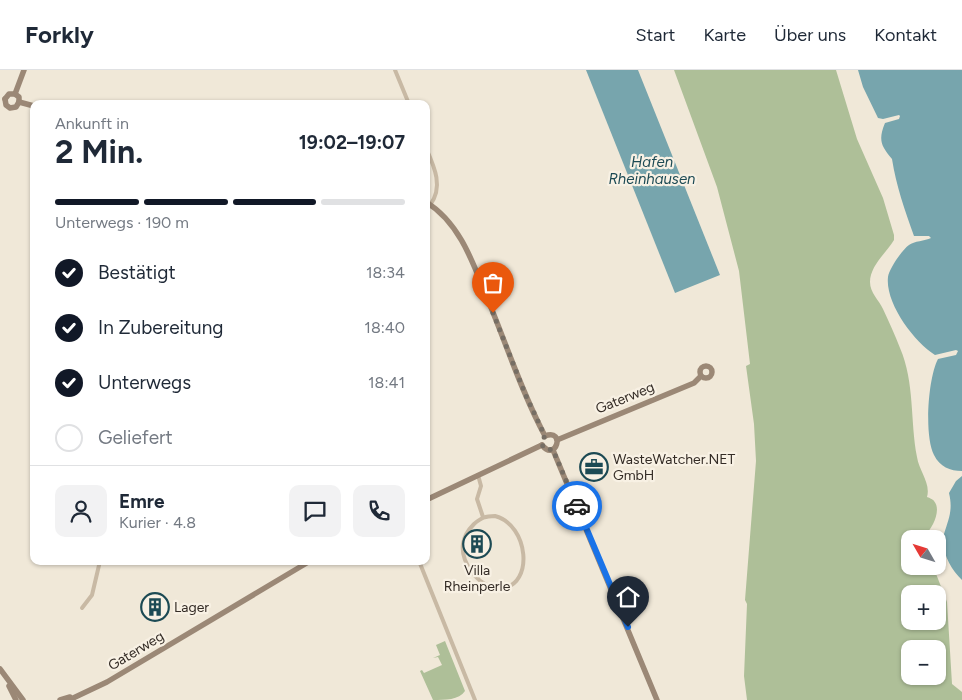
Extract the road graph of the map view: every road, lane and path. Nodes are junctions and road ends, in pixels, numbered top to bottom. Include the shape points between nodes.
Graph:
1 (24, 70) edge
2 (396, 70) edge
3 (15, 94) junction
4 (2, 99) edge
5 (407, 100) edge
6 (20, 102) junction
7 (30, 105) edge
8 (430, 158) edge
9 (430, 202) edge
10 (430, 205) edge
11 (701, 376) dead end
12 (545, 436) junction
13 (557, 440) junction
14 (542, 445) junction
15 (553, 450) junction
16 (478, 475) junction
17 (430, 498) edge
18 (483, 517) junction
19 (99, 565) edge
20 (303, 565) edge
21 (421, 565) edge
22 (82, 608) dead end
23 (0, 669) edge
24 (6, 679) junction
25 (75, 696) junction
26 (16, 700) edge
27 (23, 700) edge
28 (60, 700) edge
29 (69, 700) edge
30 (475, 700) edge
31 (657, 700) edge

1 - 3 main road
2 - 5 street
3 - 4 main road
3 - 6 main road
4 - 6 main road via 10,108
6 - 7 main road
8 - 9 street via 438,184 434,200
10 - 12 main road via 461,239
11 - 13 main road, Gaterweg via 694,383
12 - 13 main road via 551,435
12 - 14 main road
13 - 15 main road
14 - 15 main road
14 - 16 main road
15 - 31 main road
16 - 17 main road
16 - 18 street via 481,486 477,499
18 - 18 street via 503,519 520,537 522,569 512,585 504,588 484,584 469,568 463,554 466,534
19 - 22 street via 92,595
20 - 25 main road, Gaterweg via 107,682
21 - 30 street
23 - 24 main road
24 - 26 main road
24 - 27 main road
25 - 28 main road, Gaterweg
25 - 29 main road, Gaterweg

